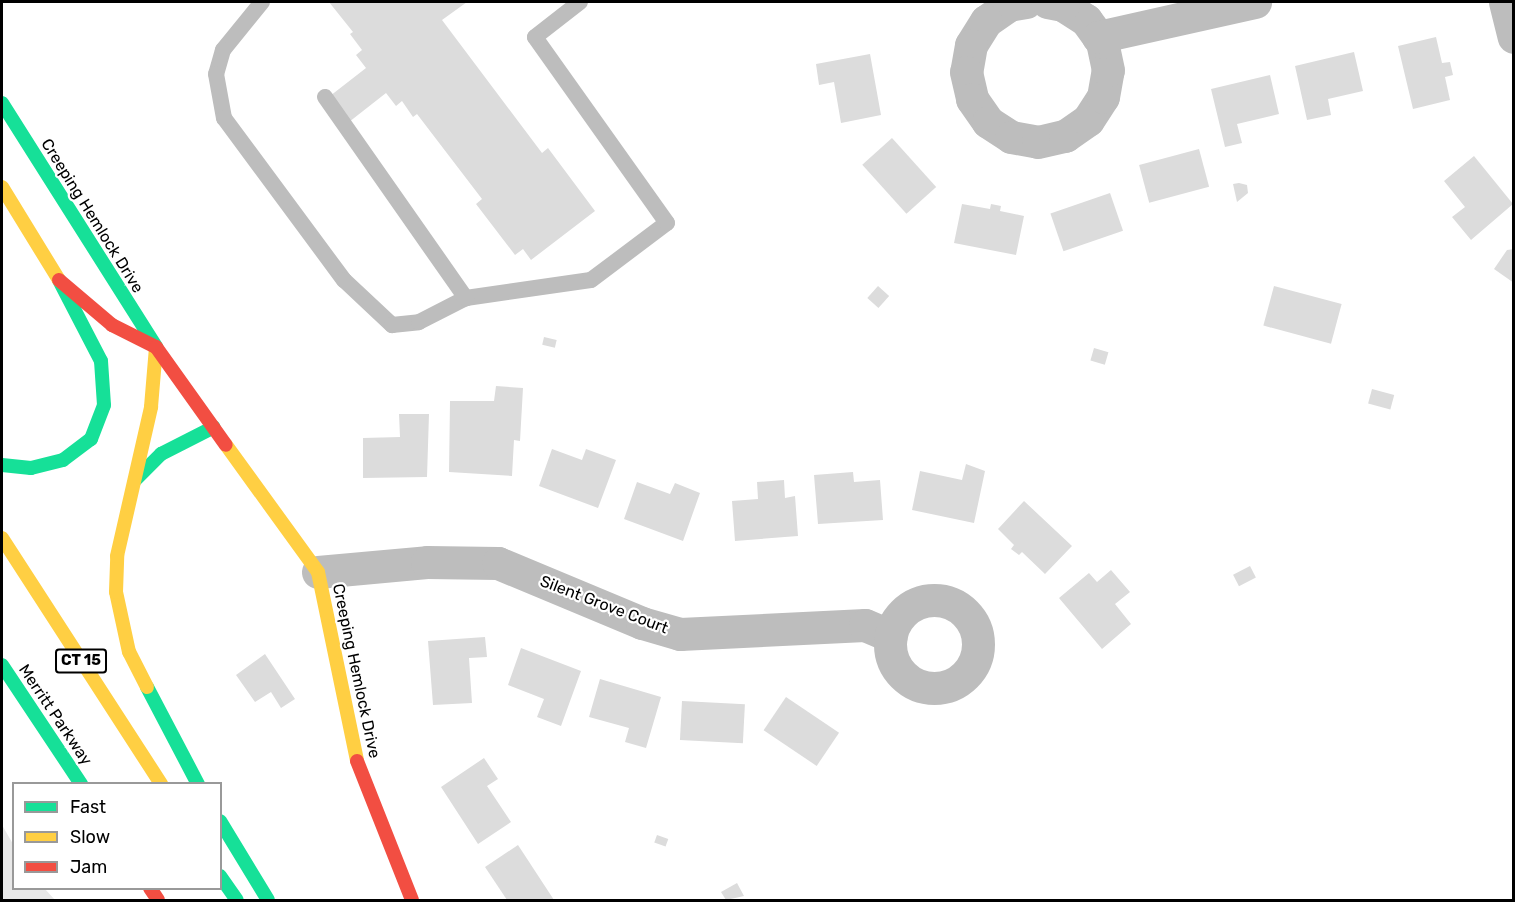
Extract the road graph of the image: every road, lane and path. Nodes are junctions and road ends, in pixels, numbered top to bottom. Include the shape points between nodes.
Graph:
1 (262, 2) edge
2 (580, 2) edge
3 (1026, 2) edge
4 (1047, 2) edge
5 (1255, 2) edge
6 (1505, 2) edge
7 (1098, 37) junction
8 (1514, 37) edge
9 (324, 97) dead end
10 (2, 103) edge
11 (2, 188) edge
12 (58, 280) junction
13 (466, 298) junction
14 (156, 347) junction
15 (214, 427) junction
16 (2, 465) edge
17 (135, 480) junction
18 (2, 538) edge
19 (318, 572) junction
20 (891, 636) dead end
21 (2, 666) edge
22 (25, 726) dead end
23 (79, 782) edge
24 (79, 782) edge
25 (160, 782) edge
26 (197, 782) edge
27 (222, 824) edge
28 (222, 879) edge
29 (237, 900) edge
30 (268, 900) edge
31 (412, 900) edge

1 - 13 lane via 223,50 216,74 224,118 260,172 344,280 392,325 419,322
2 - 13 lane via 535,37 667,224 591,280
3 - 7 street via 1009,5 986,21 971,45 966,72 977,106 988,122 1011,137 1038,142 1065,136 1088,120 1103,97 1108,70
4 - 7 street via 1063,4 1086,20
5 - 7 street
6 - 8 street
9 - 13 lane
10 - 14 main road, Creeping Hemlock Drive
11 - 12 main road, Creeping Hemlock Drive
12 - 14 main road, Creeping Hemlock Drive via 112,325
12 - 16 main road via 101,361 104,405 92,439 63,460 31,468
14 - 15 main road, Creeping Hemlock Drive
14 - 17 main road via 151,407
15 - 17 main road via 161,454
15 - 19 main road, Creeping Hemlock Drive
17 - 26 main road via 117,556 116,592 121,622 129,652
18 - 25 main road, CT 15
19 - 20 street, Silent Grove Court via 427,562 498,563 642,623 680,634 856,625
19 - 31 main road, Creeping Hemlock Drive via 358,766
21 - 23 main road, Merritt Parkway
22 - 24 main road
27 - 30 main road
28 - 29 main road

